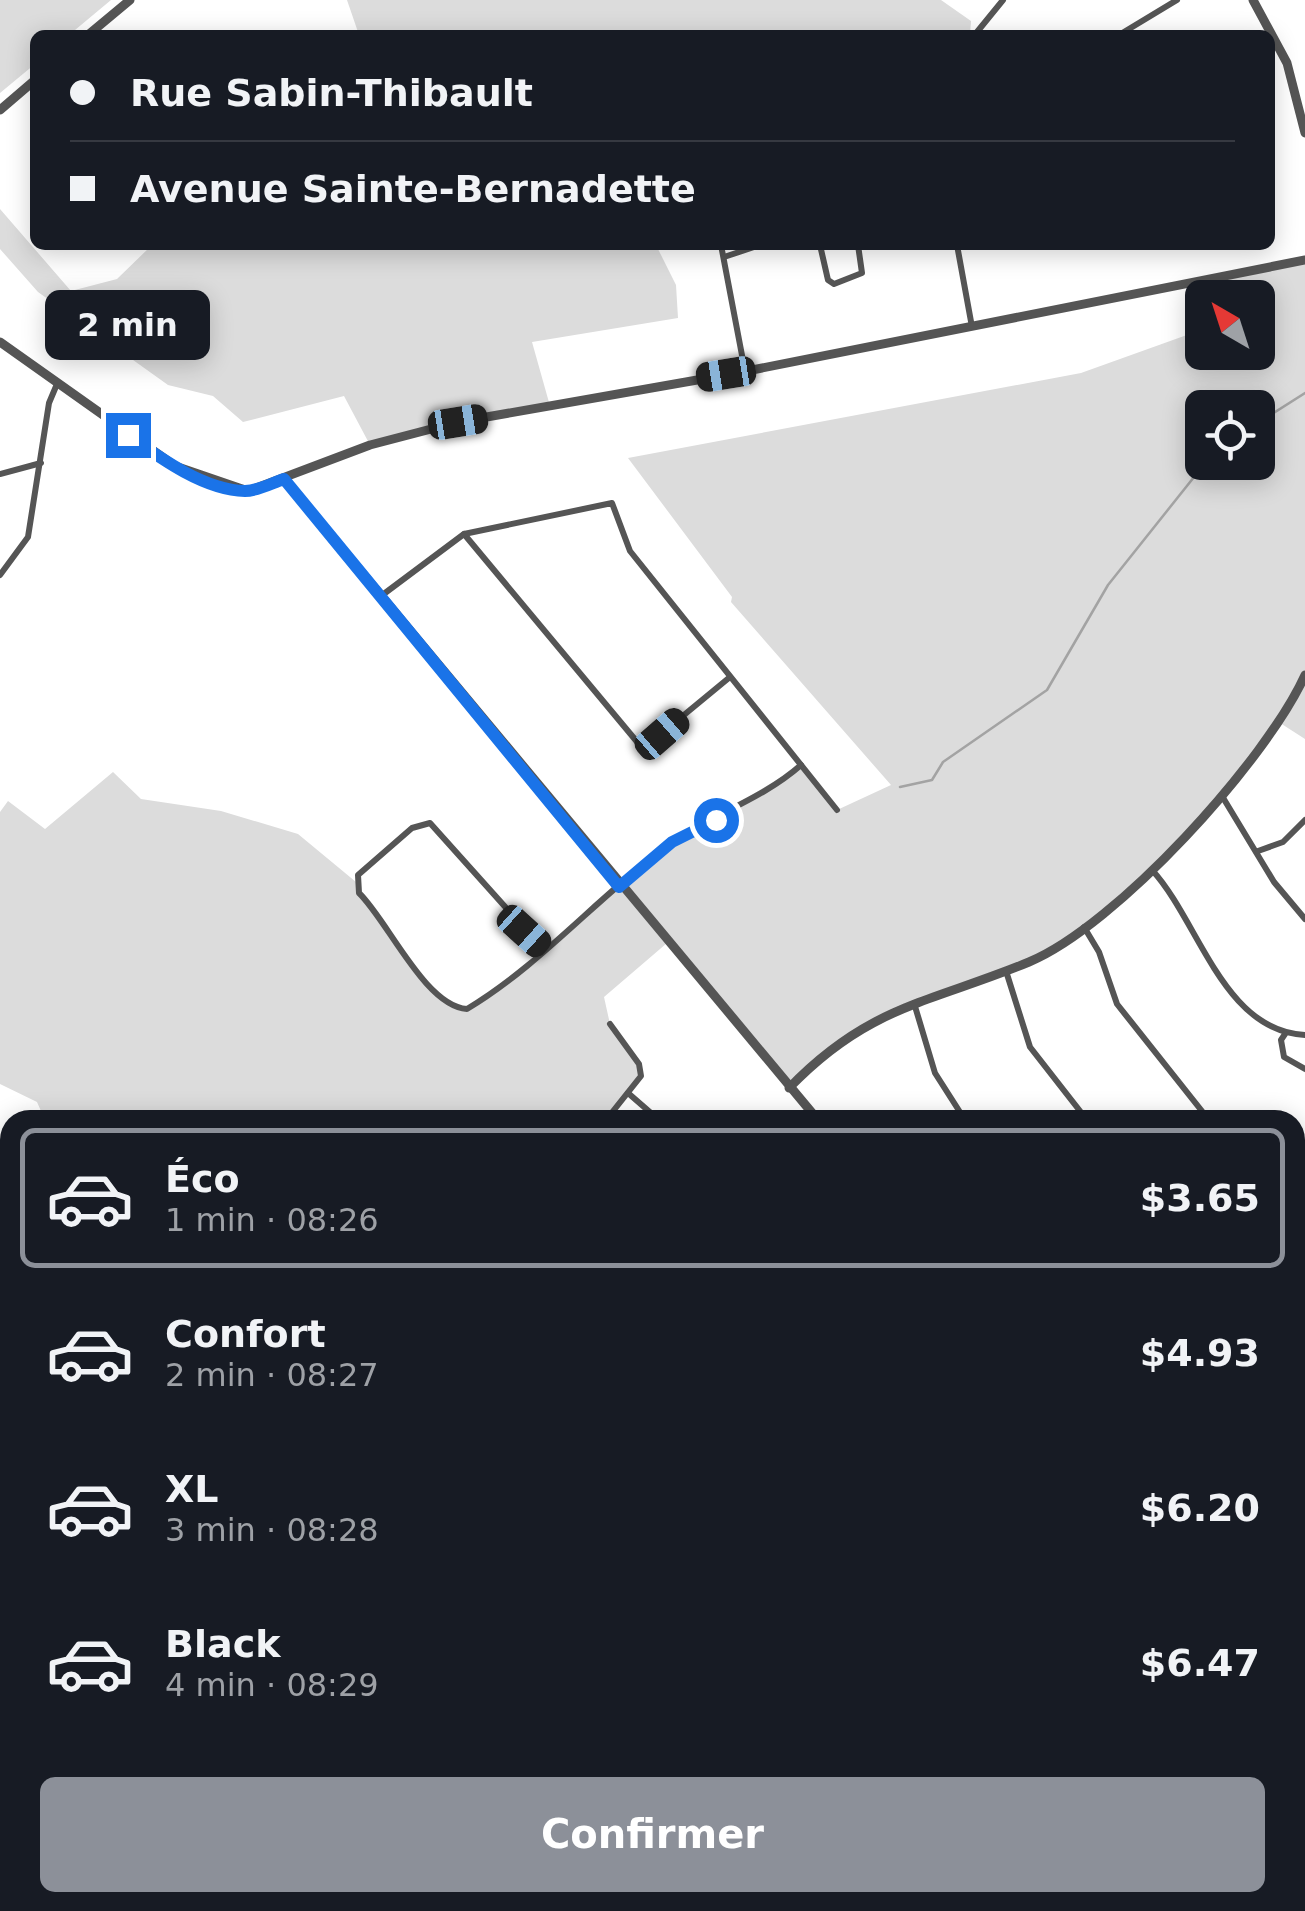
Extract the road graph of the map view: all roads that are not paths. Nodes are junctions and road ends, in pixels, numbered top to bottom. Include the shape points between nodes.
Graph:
1 (130, 0) edge
2 (1003, 0) edge
3 (1177, 0) edge
4 (1254, 0) edge
5 (94, 30) edge
6 (982, 30) edge
7 (1127, 30) edge
8 (1269, 30) edge
9 (1275, 41) edge
10 (30, 84) edge
11 (1302, 104) edge
12 (0, 109) edge
13 (1305, 132) edge
14 (722, 250) edge
15 (745, 250) edge
16 (821, 250) edge
17 (859, 250) edge
18 (958, 250) edge
19 (724, 257) junction
20 (1305, 260) edge
21 (972, 327) junction
22 (0, 342) edge
23 (745, 371) junction
24 (57, 384) junction
25 (41, 463) junction
26 (0, 474) edge
27 (284, 479) junction
28 (464, 534) junction
29 (0, 575) edge
30 (380, 596) junction
31 (1305, 675) edge
32 (730, 677) junction
33 (800, 766) junction
34 (1222, 795) junction
35 (837, 810) dead end
36 (1305, 820) edge
37 (1258, 851) junction
38 (1152, 870) junction
39 (619, 887) junction
40 (1305, 919) edge
41 (1084, 927) junction
42 (543, 949) junction
43 (1006, 970) junction
44 (913, 1002) junction
45 (610, 1024) dead end
46 (1286, 1034) junction
47 (1305, 1035) edge
48 (1305, 1069) edge
49 (789, 1088) junction
50 (628, 1093) junction
51 (614, 1110) edge
52 (648, 1110) edge
53 (809, 1110) edge
54 (959, 1110) edge
55 (1079, 1110) edge
56 (1201, 1110) edge

1 - 5 street
2 - 6 street
3 - 7 street
4 - 8 street
9 - 11 street
10 - 12 street
11 - 13 street
14 - 19 street
15 - 19 street
16 - 17 street via 828,280 838,284 862,273
18 - 21 street
19 - 23 street
20 - 21 street
21 - 23 street
22 - 24 street
23 - 27 street via 458,422 370,444
24 - 25 street
24 - 27 street via 175,466 248,491
25 - 26 street
25 - 29 street via 28,537
27 - 30 street
28 - 30 street
28 - 32 street via 612,503 626,545
28 - 32 street via 638,744 650,743
30 - 39 street
31 - 34 street
32 - 33 street
33 - 35 street
33 - 39 street via 763,794 672,842
34 - 37 street
34 - 38 street
36 - 37 street via 1283,842
37 - 40 street
38 - 41 street
38 - 46 street via 1247,1008
39 - 42 street
39 - 49 street
41 - 43 street
41 - 56 street via 1117,1004
42 - 42 street via 430,823 412,828 356,882 424,979 458,1008 484,1000
43 - 44 street
43 - 55 street via 1030,1047
44 - 49 street via 858,1030
44 - 54 street via 936,1073
45 - 50 street via 639,1064 641,1076
46 - 47 street
46 - 48 street via 1280,1040 1284,1056
49 - 53 street
50 - 51 street
50 - 52 street

